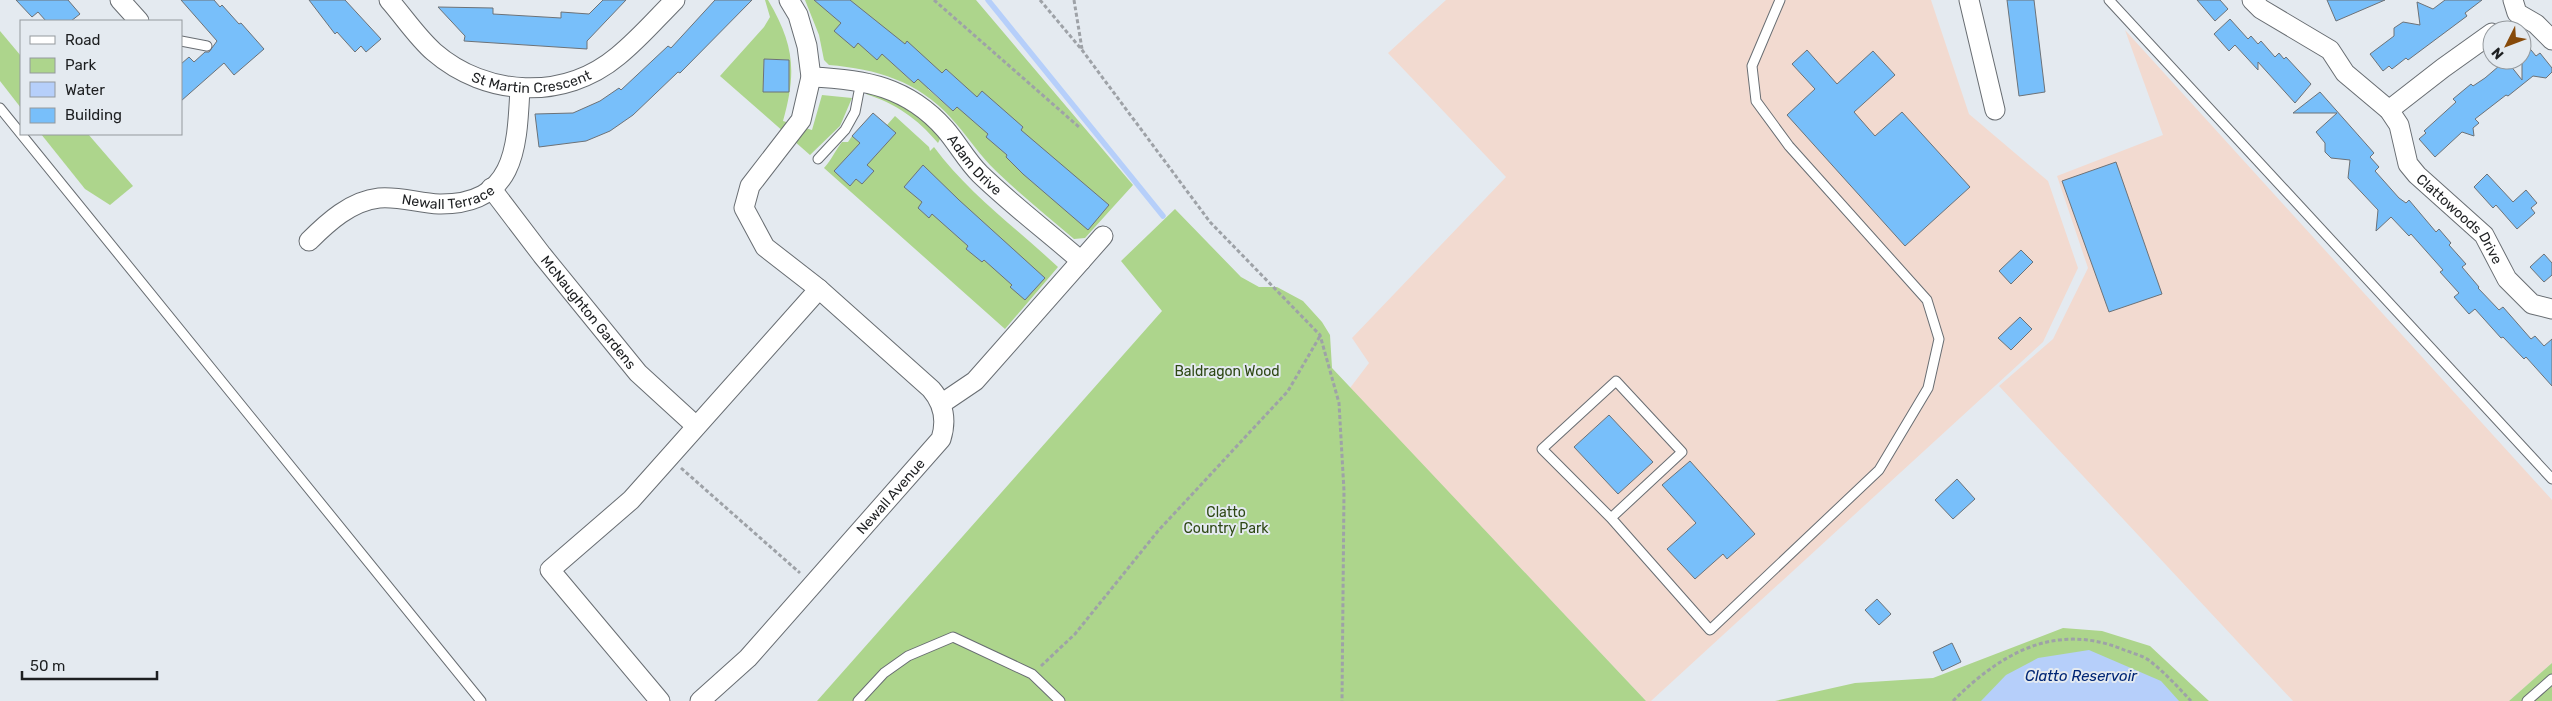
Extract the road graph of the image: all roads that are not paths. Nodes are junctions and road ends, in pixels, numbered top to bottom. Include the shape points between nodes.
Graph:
1 (120, 0) edge
2 (389, 0) edge
3 (675, 0) edge
4 (789, 0) edge
5 (1780, 0) edge
6 (1969, 0) edge
7 (2109, 0) edge
8 (2252, 0) edge
9 (2515, 7) edge
10 (138, 20) edge
11 (2504, 20) edge
12 (2482, 40) edge
13 (2552, 40) edge
14 (182, 41) edge
15 (206, 46) dead end
16 (811, 77) junction
17 (862, 80) junction
18 (520, 88) junction
19 (0, 108) edge
20 (1995, 110) dead end
21 (2390, 110) junction
22 (20, 133) edge
23 (22, 135) edge
24 (818, 159) dead end
25 (491, 188) junction
26 (1103, 236) dead end
27 (309, 241) dead end
28 (1081, 261) junction
29 (819, 289) junction
30 (2552, 309) edge
31 (941, 404) junction
32 (696, 426) junction
33 (2552, 479) edge
34 (1611, 518) junction
35 (2552, 679) edge
36 (481, 701) edge
37 (660, 701) edge
38 (700, 701) edge
39 (858, 701) edge
40 (1060, 701) edge
41 (2528, 701) edge

1 - 10 street
2 - 18 street, St Martin Crescent via 433,51 451,65 474,78
3 - 18 street, St Martin Crescent via 618,56 597,71 572,82 545,88
4 - 16 street via 798,15 807,46
5 - 34 lane via 1752,66 1756,101 1789,146 1927,300 1939,339 1928,388 1879,470 1710,630
6 - 20 street
7 - 33 lane
8 - 21 street via 2261,9 2330,50 2345,73
9 - 11 street
9 - 13 street
12 - 21 street
14 - 15 lane
16 - 17 street, Adam Drive
16 - 29 street via 801,120 750,186 744,208 765,247
17 - 24 lane via 855,112 845,130
17 - 28 street, Adam Drive via 884,86 931,115 980,174
18 - 25 street, Newall Terrace via 514,156 505,174
19 - 22 lane
21 - 30 street, Clattowoods Drive via 2399,125 2408,164 2484,235 2507,279 2532,304
23 - 36 lane
25 - 27 street, Newall Terrace via 456,203 391,198 365,201 336,217
25 - 32 street, McNaughton Gardens via 638,372
26 - 28 street
28 - 31 street via 975,381
29 - 31 street via 931,390
29 - 32 street
31 - 38 street, Newall Avenue via 945,421 941,439 733,674
32 - 37 street via 608,522 550,570
34 - 34 lane via 1542,448 1616,381 1682,452
35 - 41 lane
39 - 40 lane via 884,673 908,656 953,637 1032,674

